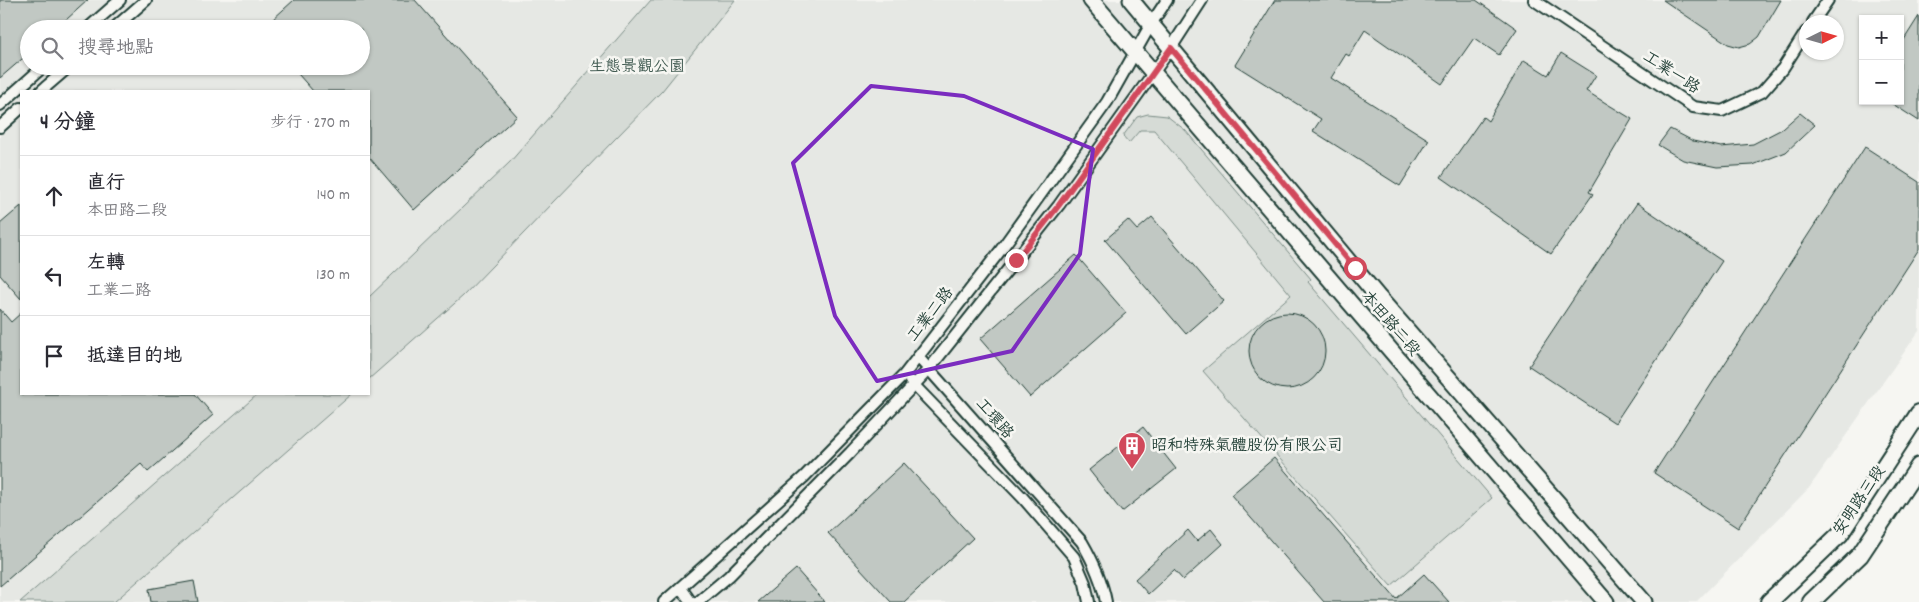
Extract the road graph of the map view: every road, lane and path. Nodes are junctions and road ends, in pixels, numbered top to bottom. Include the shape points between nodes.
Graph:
1 (120, 0) edge
2 (146, 0) edge
3 (1091, 0) edge
4 (1131, 0) edge
5 (1167, 0) edge
6 (1202, 0) edge
7 (1534, 0) edge
8 (1828, 0) edge
9 (1818, 15) edge
10 (97, 20) edge
11 (123, 20) edge
12 (1151, 24) junction
13 (1799, 43) edge
14 (1171, 48) junction
15 (1136, 52) junction
16 (1153, 73) junction
17 (34, 75) edge
18 (60, 75) edge
19 (43, 90) edge
20 (1, 104) edge
21 (18, 111) edge
22 (0, 127) edge
23 (1002, 247) junction
24 (1016, 260) junction
25 (918, 357) junction
26 (929, 369) junction
27 (904, 375) junction
28 (914, 385) junction
29 (1919, 413) edge
30 (1919, 466) edge
31 (1047, 502) junction
32 (1035, 513) junction
33 (681, 588) junction
34 (664, 602) edge
35 (691, 602) edge
36 (698, 602) edge
37 (1089, 602) edge
38 (1106, 602) edge
39 (1606, 602) edge
40 (1644, 602) edge
41 (1769, 602) edge
42 (1811, 602) edge

1 - 10 street
2 - 11 street
3 - 15 street, 本田路二段
4 - 12 street, 本田路二段
5 - 12 street, 工業二路
6 - 14 street, 工業二路
7 - 13 street, 工業一路 via 1693,107 1722,111 1762,92
8 - 9 street
12 - 14 street, 本田路二段
12 - 15 street, 工業二路
14 - 16 street, 工業二路
14 - 40 street, 本田路二段 via 1379,298
15 - 16 street, 本田路二段
15 - 23 street, 工業二路 via 1114,93
16 - 24 street, 工業二路
16 - 39 street, 本田路二段
17 - 20 street
18 - 19 street
20 - 21 street
21 - 22 street
23 - 24 street
23 - 25 street, 工業二路
24 - 26 street, 工業二路
25 - 26 street, 工環路
25 - 27 street, 工業二路
26 - 28 street, 工業二路
26 - 31 street, 工環路
27 - 28 street, 工環路
27 - 33 street, 工業二路 via 804,478
28 - 32 street, 工環路
28 - 36 street, 工業二路 via 742,562
29 - 41 main road, 安明路三段 via 1840,534
30 - 42 main road, 安明路三段 via 1860,555
31 - 32 street
31 - 38 street, 工環路 via 1082,542 1094,563
32 - 37 street, 工環路 via 1074,557
33 - 34 street, 工業二路
33 - 35 street

